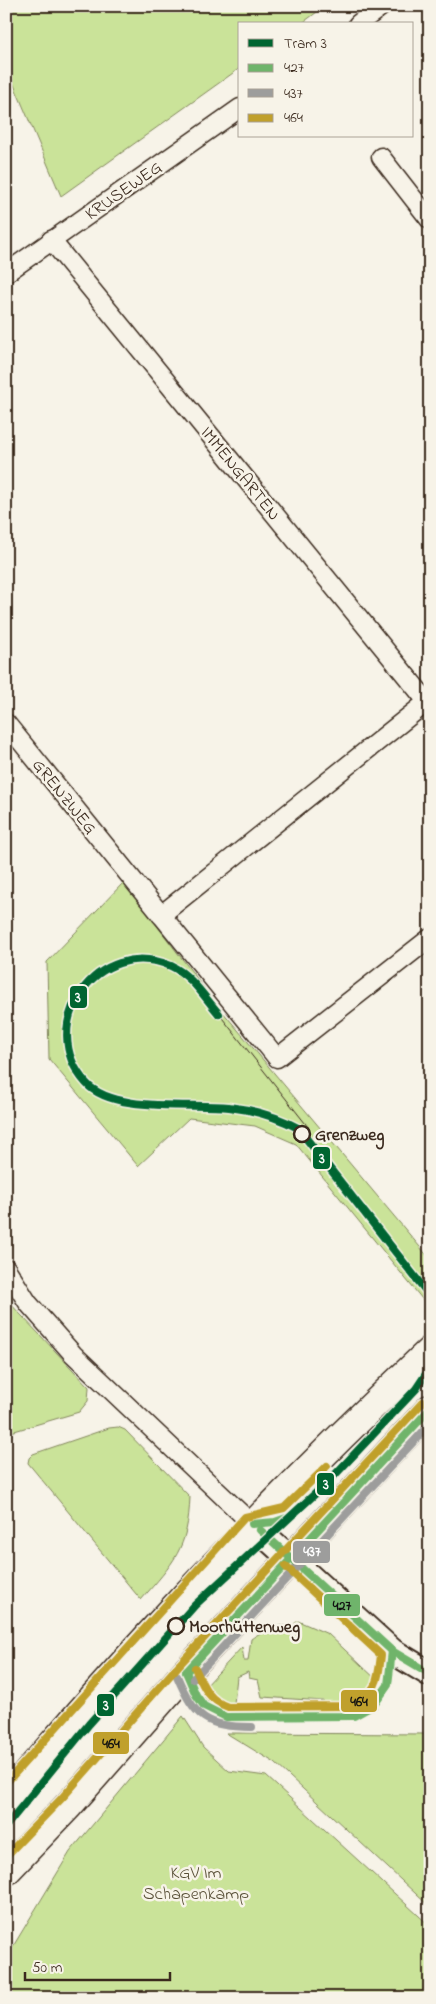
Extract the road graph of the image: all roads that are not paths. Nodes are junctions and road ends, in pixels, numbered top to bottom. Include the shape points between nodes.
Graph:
1 (382, 6) edge
2 (361, 22) edge
3 (238, 109) edge
4 (382, 157) dead end
5 (430, 220) edge
6 (51, 240) junction
7 (6, 273) edge
8 (429, 704) edge
9 (6, 724) edge
10 (161, 915) junction
11 (430, 938) edge
12 (6, 1268) edge
13 (430, 1351) edge
14 (430, 1409) edge
15 (252, 1524) junction
16 (292, 1559) junction
17 (430, 1674) edge
18 (6, 1799) edge
19 (6, 1871) edge

1 - 2 street
3 - 6 street, KRUSEWEG
4 - 5 street
6 - 7 street, KRUSEWEG
6 - 8 street, IMMENGARTEN
8 - 10 street
9 - 10 street, GRENZWEG
10 - 11 street, GRENZWEG via 277,1058
12 - 15 street via 28,1303 73,1354
13 - 15 main road
14 - 16 main road
15 - 16 main road
15 - 18 main road
16 - 17 main road via 392,1651
16 - 19 main road via 186,1672 69,1806

